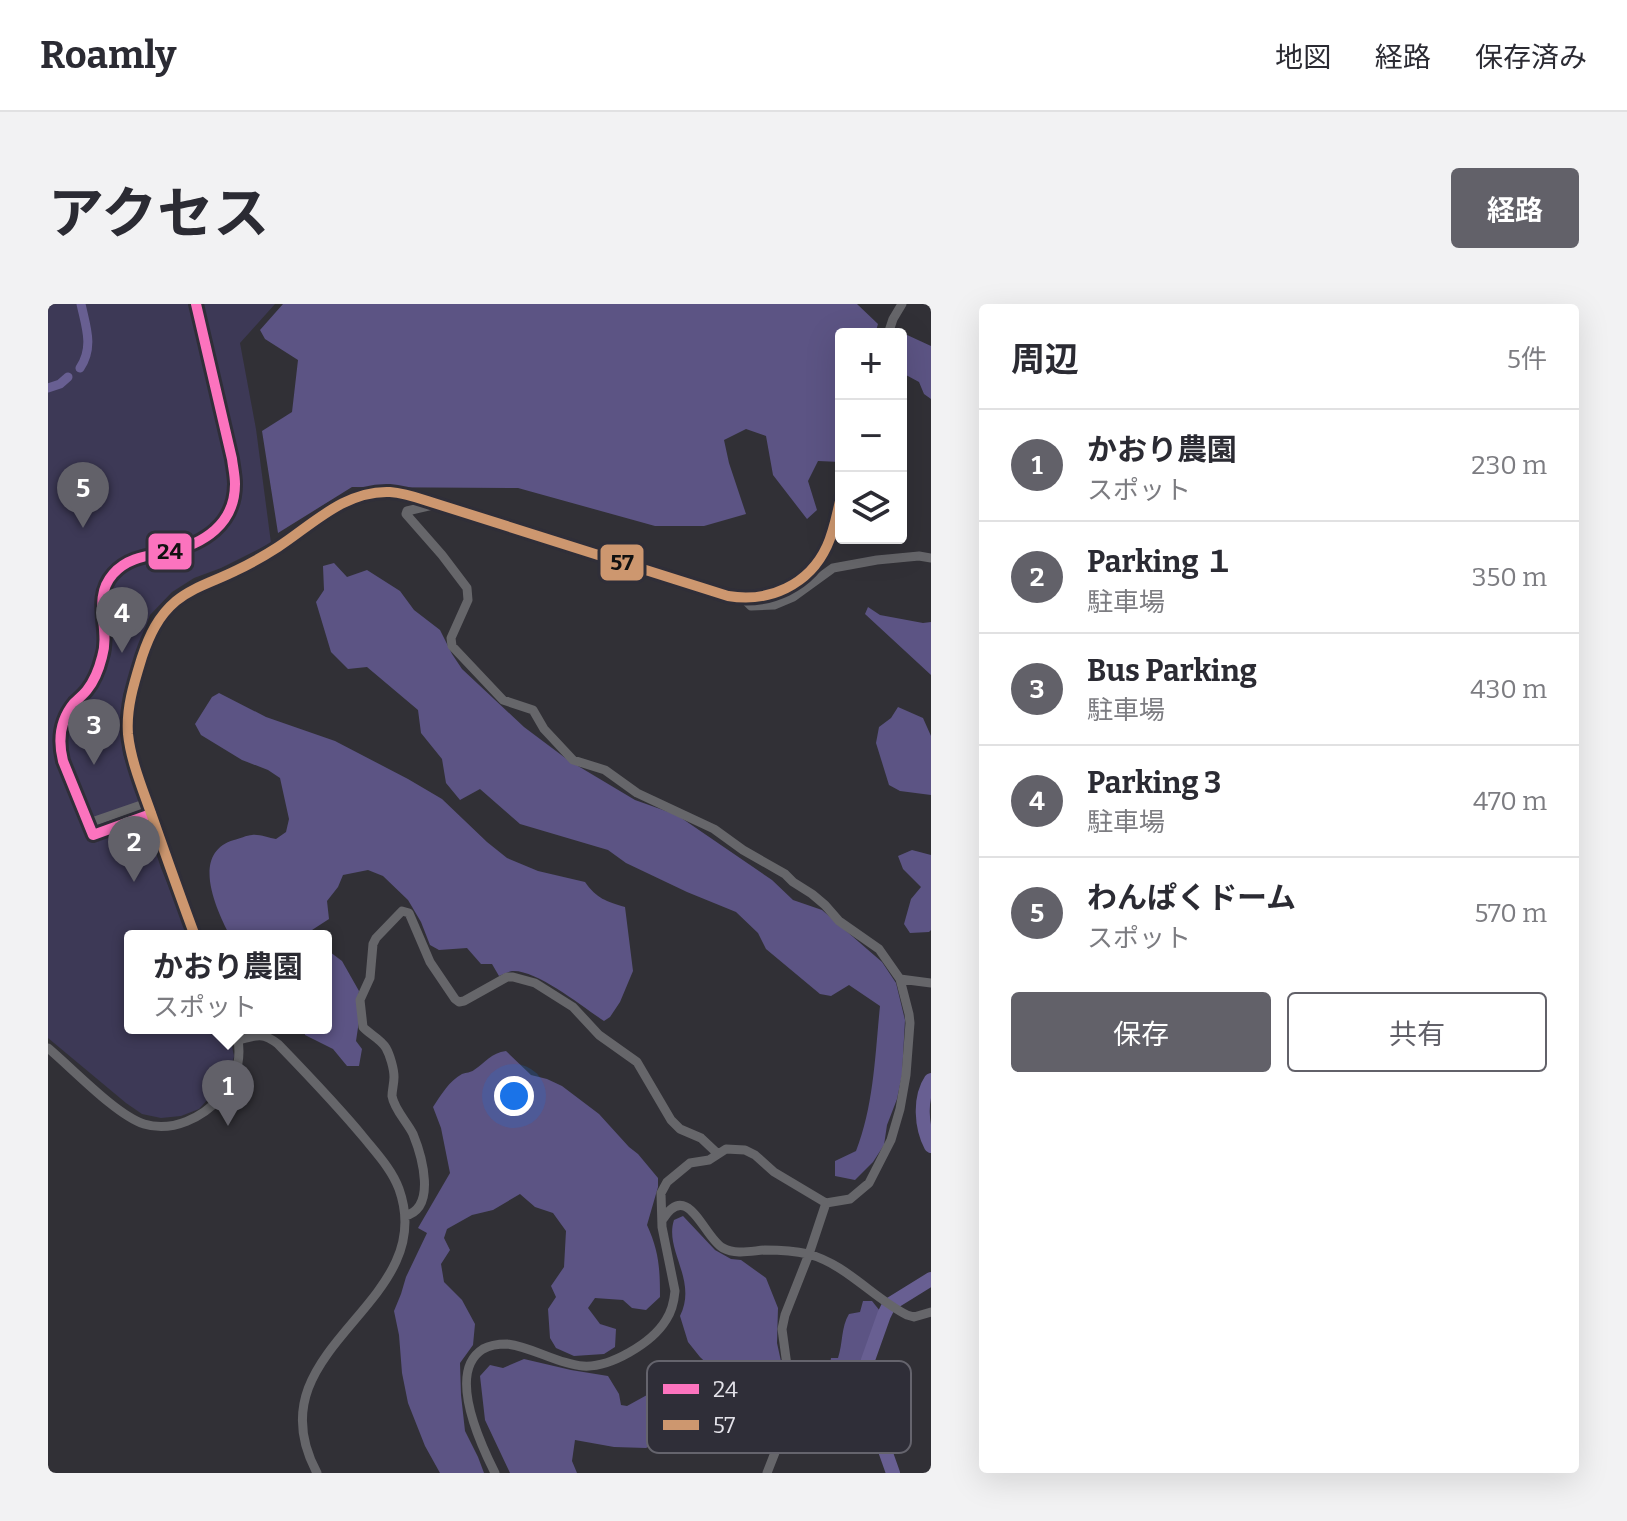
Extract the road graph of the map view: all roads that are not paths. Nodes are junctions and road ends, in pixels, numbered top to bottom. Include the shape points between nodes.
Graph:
1 (196, 304) edge
2 (902, 304) edge
3 (890, 328) edge
4 (437, 504) junction
5 (835, 520) edge
6 (931, 558) edge
7 (744, 599) junction
8 (147, 803) junction
9 (151, 814) junction
10 (89, 823) junction
11 (193, 930) edge
12 (900, 979) junction
13 (931, 983) edge
14 (237, 1034) edge
15 (239, 1040) junction
16 (48, 1048) edge
17 (718, 1154) junction
18 (826, 1203) junction
19 (405, 1216) junction
20 (663, 1219) junction
21 (809, 1254) junction
22 (931, 1313) edge
23 (786, 1361) edge
24 (775, 1453) edge
25 (317, 1473) edge
26 (495, 1473) edge
27 (767, 1473) edge

1 - 10 street via 232,459 232,502 204,540 139,556 107,582 101,609 104,652 97,674 66,714 61,732 63,761
2 - 3 street
4 - 7 street
4 - 8 street via 392,492 357,497 167,609 146,645 129,714 128,735
4 - 12 street via 406,514 467,588 452,646 500,697 533,710 573,760 612,774 785,874 875,946
5 - 7 street via 829,543 806,575 779,592
6 - 7 street via 833,568 774,605 751,606
8 - 9 street
8 - 10 street
9 - 10 street via 93,835
9 - 11 street
12 - 13 street
12 - 18 street via 910,1023 906,1075 891,1140 860,1192
14 - 15 street
15 - 16 street via 235,1076 225,1093 195,1119 165,1126 128,1116
15 - 19 street via 270,1037 298,1064 386,1165 400,1191
17 - 18 street via 745,1150
17 - 19 street via 671,1120 637,1062 599,1035 573,1007 535,983 507,977 464,1001 455,999 430,962 409,913 402,911 373,944 370,978 360,1000 363,1027 385,1046 394,1072 393,1100 416,1143 424,1175 421,1206
17 - 20 street via 690,1163 667,1182 661,1193
18 - 21 street
19 - 25 street via 393,1267 319,1365 306,1391 301,1421
20 - 21 street via 682,1206 695,1213 722,1248
20 - 26 street via 674,1302 651,1337 601,1364 583,1366 503,1344 472,1360 466,1377 473,1419
21 - 22 street via 902,1312 914,1317
21 - 23 street via 782,1329
24 - 27 street

